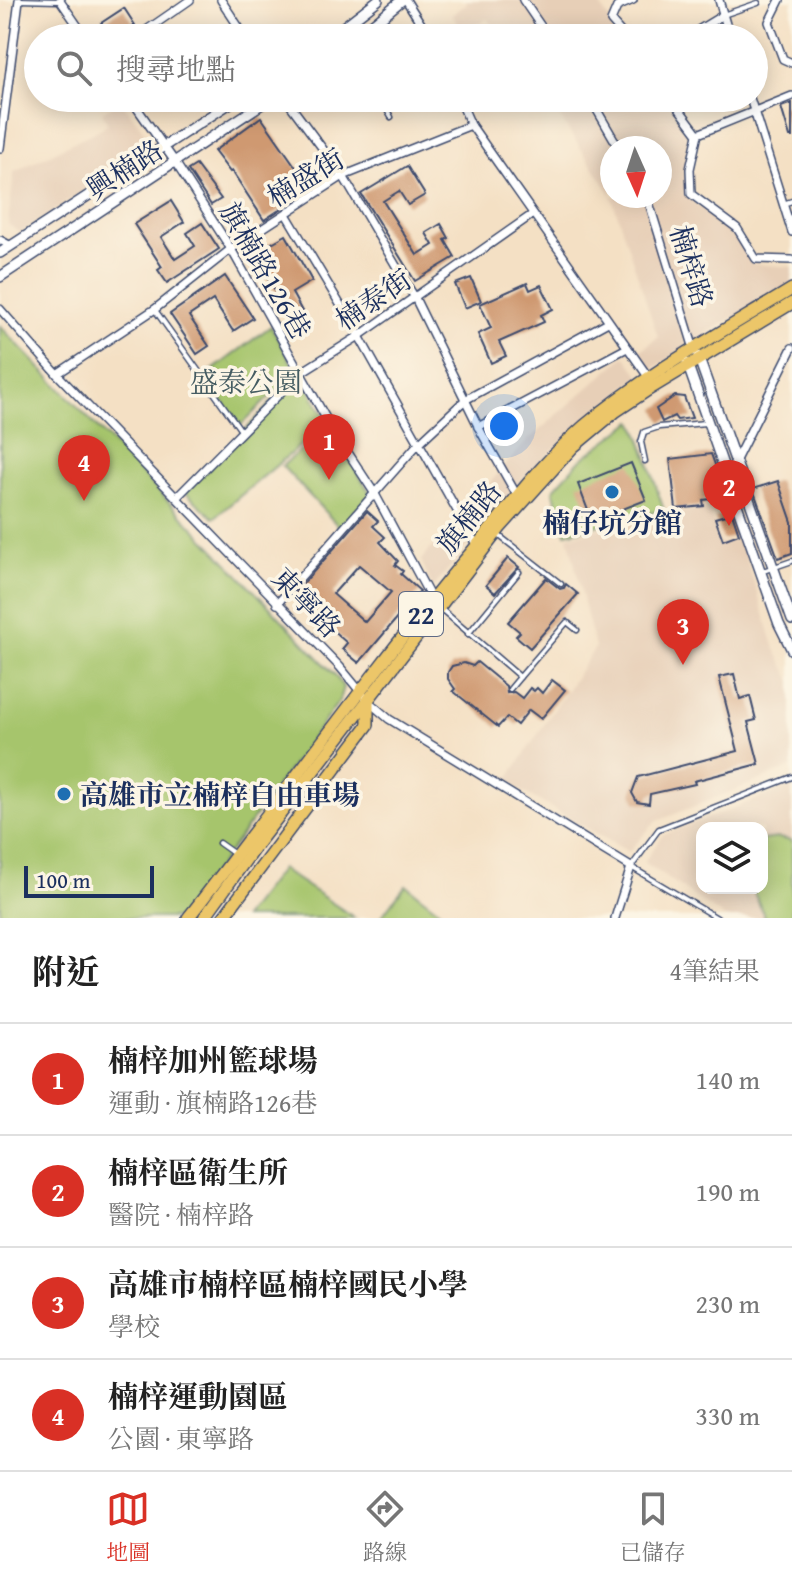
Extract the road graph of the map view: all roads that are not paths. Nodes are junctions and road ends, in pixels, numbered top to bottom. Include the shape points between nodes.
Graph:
1 (19, 0) edge
2 (59, 0) edge
3 (190, 0) edge
4 (221, 0) edge
5 (378, 0) edge
6 (404, 0) edge
7 (523, 0) edge
8 (633, 0) edge
9 (719, 0) edge
10 (780, 0) edge
11 (758, 3) dead end
12 (723, 15) junction
13 (76, 24) edge
14 (155, 24) edge
15 (237, 24) edge
16 (347, 24) edge
17 (374, 24) edge
18 (420, 24) edge
19 (539, 24) edge
20 (614, 24) edge
21 (708, 24) edge
22 (726, 24) edge
23 (791, 66) edge
24 (792, 96) edge
25 (768, 106) edge
26 (140, 112) edge
27 (217, 112) edge
28 (250, 112) edge
29 (295, 112) edge
30 (388, 112) edge
31 (465, 112) edge
32 (598, 112) edge
33 (683, 112) edge
34 (754, 112) joint
35 (391, 117) dead end
36 (471, 125) junction
37 (698, 134) junction
38 (612, 136) edge
39 (165, 146) junction
40 (0, 148) edge
41 (175, 162) junction
42 (343, 176) junction
43 (792, 201) edge
44 (783, 204) junction
45 (651, 208) edge
46 (286, 214) junction
47 (533, 214) junction
48 (792, 232) edge
49 (0, 240) edge
50 (11, 246) junction
51 (231, 249) junction
52 (0, 253) edge
53 (792, 260) edge
54 (0, 277) edge
55 (792, 289) edge
56 (415, 298) junction
57 (792, 303) edge
58 (0, 309) edge
59 (155, 309) junction
60 (608, 322) junction
61 (359, 336) junction
62 (627, 348) junction
63 (792, 348) edge
64 (697, 354) junction
65 (686, 366) junction
66 (300, 373) junction
67 (57, 374) junction
68 (649, 378) junction
69 (465, 400) junction
70 (708, 423) junction
71 (478, 427) junction
72 (242, 432) junction
73 (418, 444) junction
74 (645, 461) dead end
75 (735, 462) junction
76 (728, 476) junction
77 (375, 494) junction
78 (177, 497) junction
79 (518, 499) junction
80 (496, 534) junction
81 (480, 549) junction
82 (792, 561) edge
83 (774, 568) junction
84 (519, 572) dead end
85 (761, 572) junction
86 (561, 584) dead end
87 (277, 604) junction
88 (436, 604) junction
89 (792, 620) edge
90 (577, 630) dead end
91 (468, 634) junction
92 (792, 650) edge
93 (520, 677) junction
94 (510, 689) dead end
95 (364, 697) junction
96 (792, 777) edge
97 (219, 843) dead end
98 (240, 859) junction
99 (631, 867) junction
100 (188, 918) edge
101 (204, 918) edge
102 (223, 918) edge
103 (615, 918) edge
104 (717, 918) edge

1 - 2 lane
1 - 40 street
2 - 13 street
3 - 14 street
4 - 15 street
5 - 16 street
6 - 17 street
6 - 18 street
7 - 19 street
8 - 20 street via 617,7
9 - 12 street
10 - 23 street via 769,22 783,59
11 - 12 lane
12 - 21 street
12 - 22 street
24 - 25 street
26 - 39 street, 旗楠路126巷
27 - 39 street, 興楠路
28 - 41 street, 興楠路
29 - 42 street
30 - 35 lane
31 - 36 street
32 - 38 street
33 - 37 street
34 - 37 street
34 - 44 street
36 - 42 street, 楠盛街
36 - 47 street
37 - 53 street via 691,194 737,228 756,259
39 - 41 street, 旗楠路126巷
39 - 50 street, 興楠路
41 - 51 street, 旗楠路126巷
41 - 54 street, 興楠路
42 - 46 street, 楠盛街
42 - 56 street
43 - 44 lane
44 - 48 street
45 - 64 street, 楠梓路
46 - 51 street, 楠盛街
46 - 61 street
47 - 56 street, 楠泰街
47 - 60 street
49 - 50 street
50 - 52 street, 興楠路
51 - 59 street, 楠盛街
51 - 66 street, 旗楠路126巷
55 - 64 main road, 旗楠路 / 22
56 - 61 street, 楠泰街
56 - 69 street
57 - 64 main road, 旗楠路 / 22
58 - 67 street, 東寧路
59 - 67 street, 楠盛街
59 - 72 lane
60 - 62 street
60 - 69 street
61 - 66 street, 楠泰街
61 - 73 street
62 - 68 street
62 - 71 street
63 - 75 street
64 - 65 main road, 旗楠路 / 22
64 - 68 main road, 旗楠路 / 22
64 - 75 street, 楠梓路
65 - 70 street
65 - 79 main road, 旗楠路 / 22 via 615,412
66 - 72 street, 楠泰街
66 - 77 street, 旗楠路126巷
67 - 78 street, 東寧路
68 - 79 main road, 旗楠路 / 22 via 585,426
69 - 71 street
69 - 73 street
70 - 74 lane via 644,432
70 - 76 street
71 - 79 street
72 - 78 street, 楠泰街
73 - 77 street
73 - 81 street
75 - 76 street
75 - 83 street, 楠梓路
76 - 85 street
77 - 87 street
77 - 88 street, 旗楠路126巷
78 - 87 street, 東寧路
79 - 80 main road, 旗楠路 / 22
79 - 81 main road, 旗楠路 / 22
80 - 81 main road, 旗楠路 / 22
80 - 86 lane
81 - 88 main road, 旗楠路 / 22
82 - 83 lane
83 - 85 lane
83 - 89 street, 楠梓路
84 - 91 lane
85 - 92 street
87 - 95 street, 東寧路
88 - 91 lane
88 - 95 main road, 旗楠路 / 22
90 - 93 lane via 567,622
91 - 93 lane
93 - 94 lane
95 - 98 main road, 旗楠路 / 22
95 - 99 street, 東寧路 via 389,719
95 - 102 main road, 旗楠路 / 22 via 368,725
96 - 99 lane via 659,829
97 - 98 lane
98 - 100 main road, 旗楠路 / 22
98 - 101 main road, 旗楠路 / 22
99 - 103 street
99 - 104 lane

